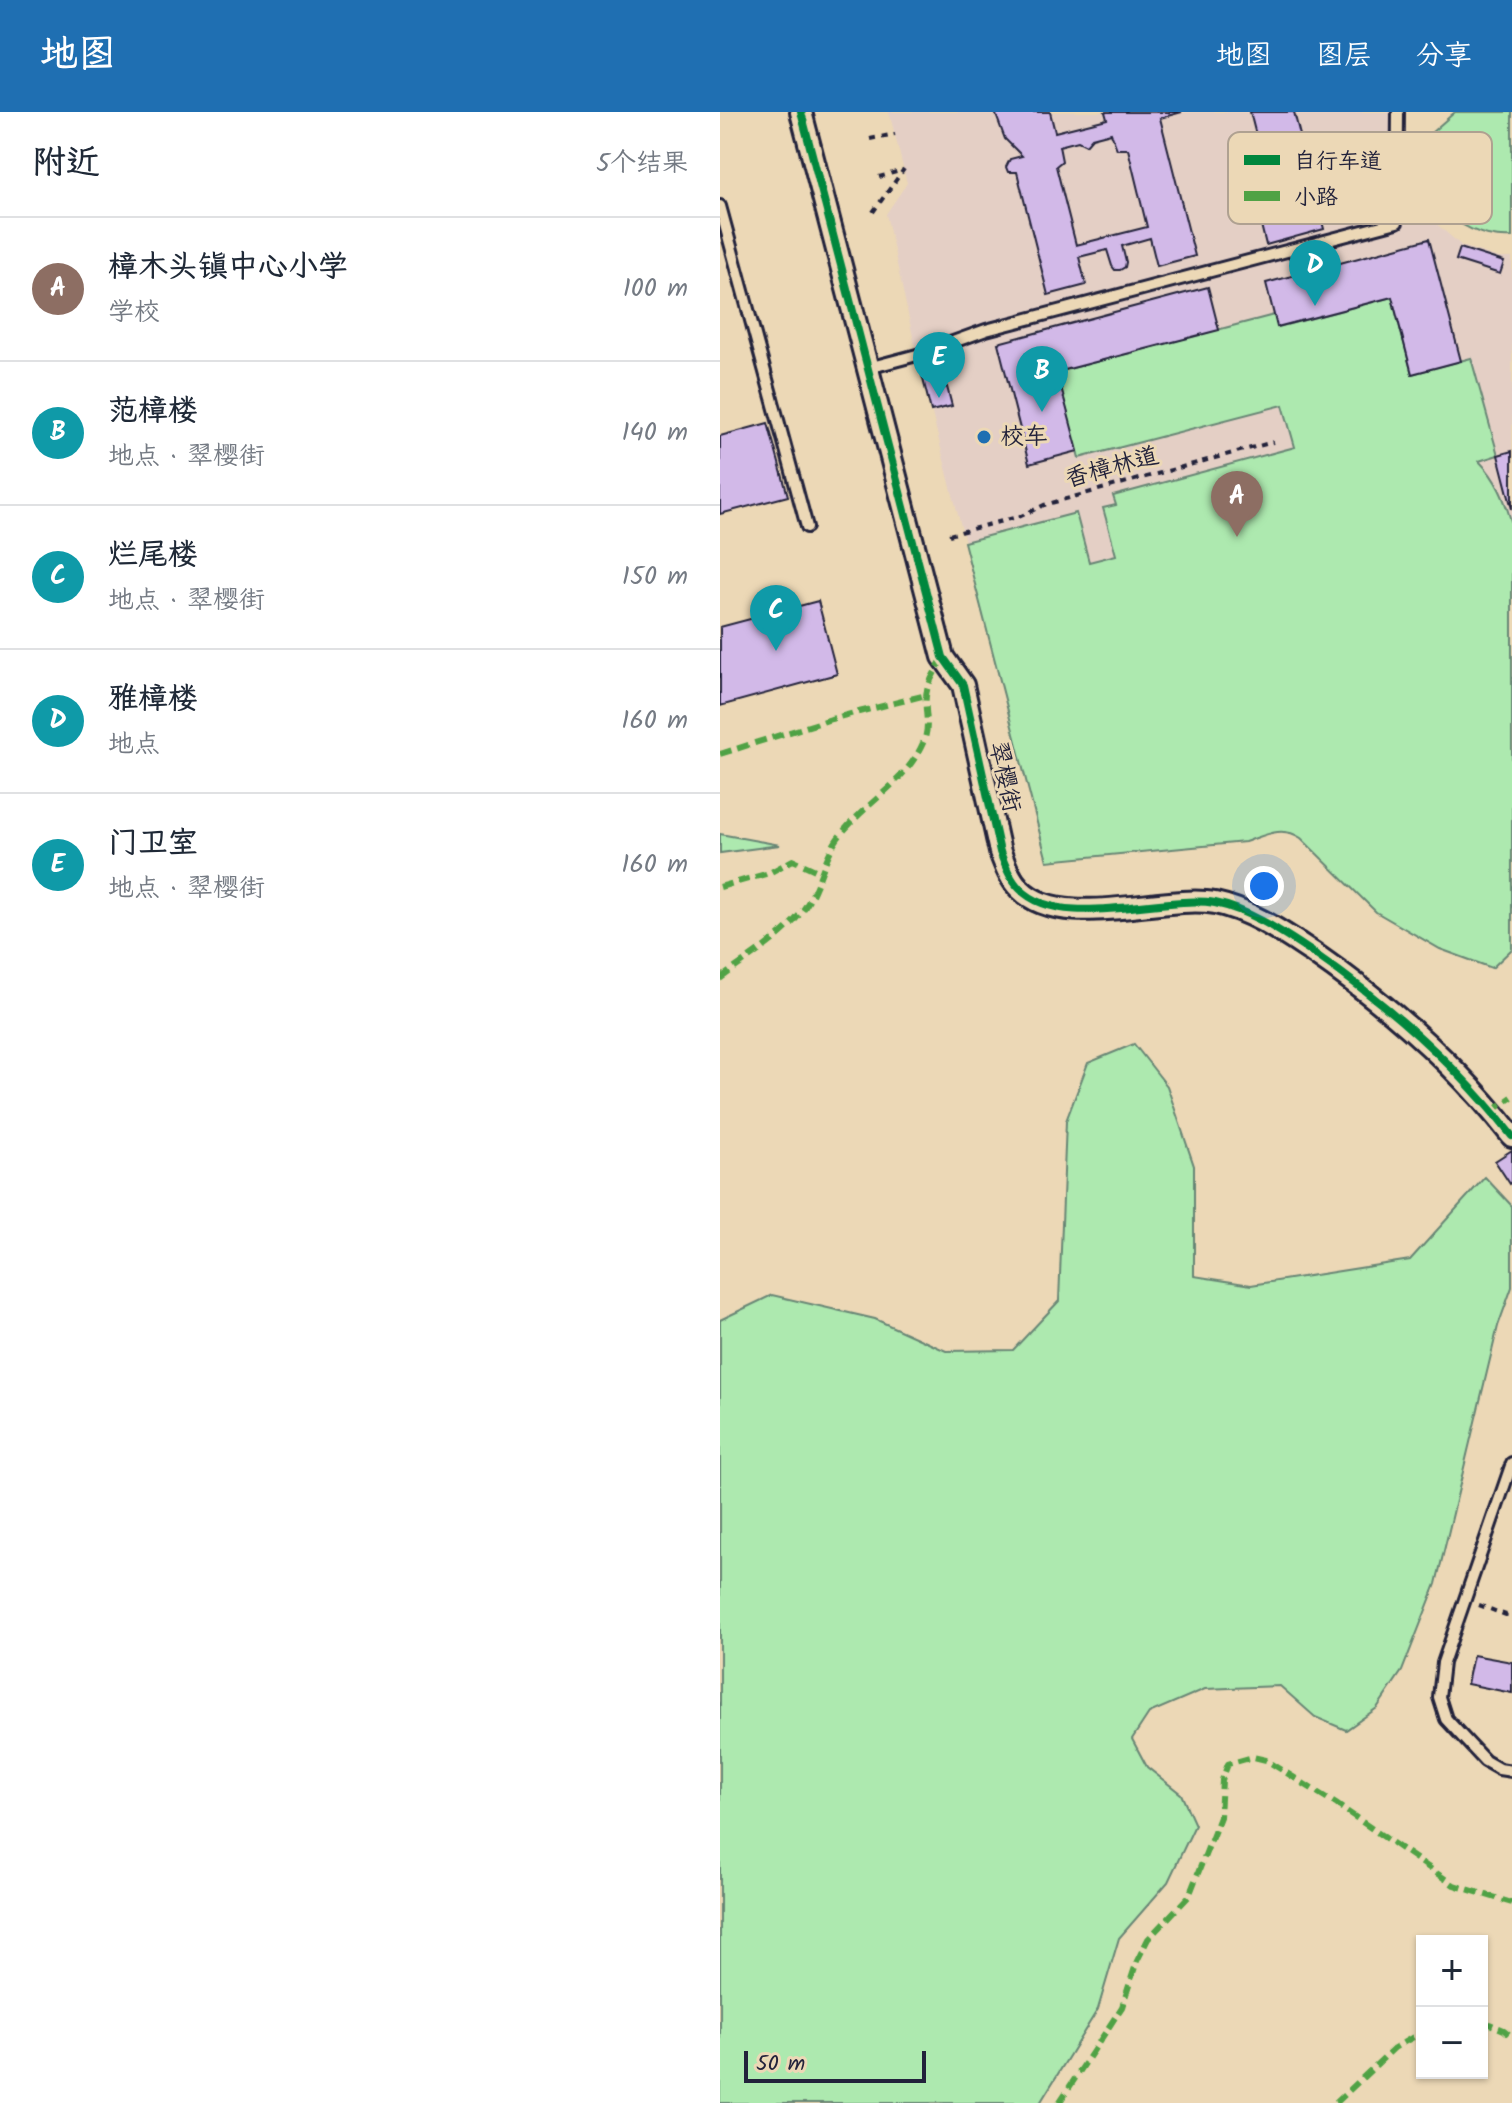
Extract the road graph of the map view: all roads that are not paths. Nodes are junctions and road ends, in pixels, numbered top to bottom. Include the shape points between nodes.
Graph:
1 (801, 112) edge
2 (1398, 112) edge
3 (1398, 132) edge
4 (720, 206) edge
5 (1389, 224) edge
6 (868, 368) junction
7 (807, 527) dead end
8 (1512, 1134) edge
9 (1512, 1463) edge
10 (1512, 1771) edge

1 - 6 street, 翠樱街
2 - 3 lane
4 - 7 lane
5 - 6 lane via 986,330
6 - 8 street, 翠樱街 via 943,657 963,685 1000,852 1021,890 1054,906 1076,909 1198,901 1264,922 1402,1020
9 - 10 lane via 1443,1663 1439,1702 1446,1719 1485,1761

